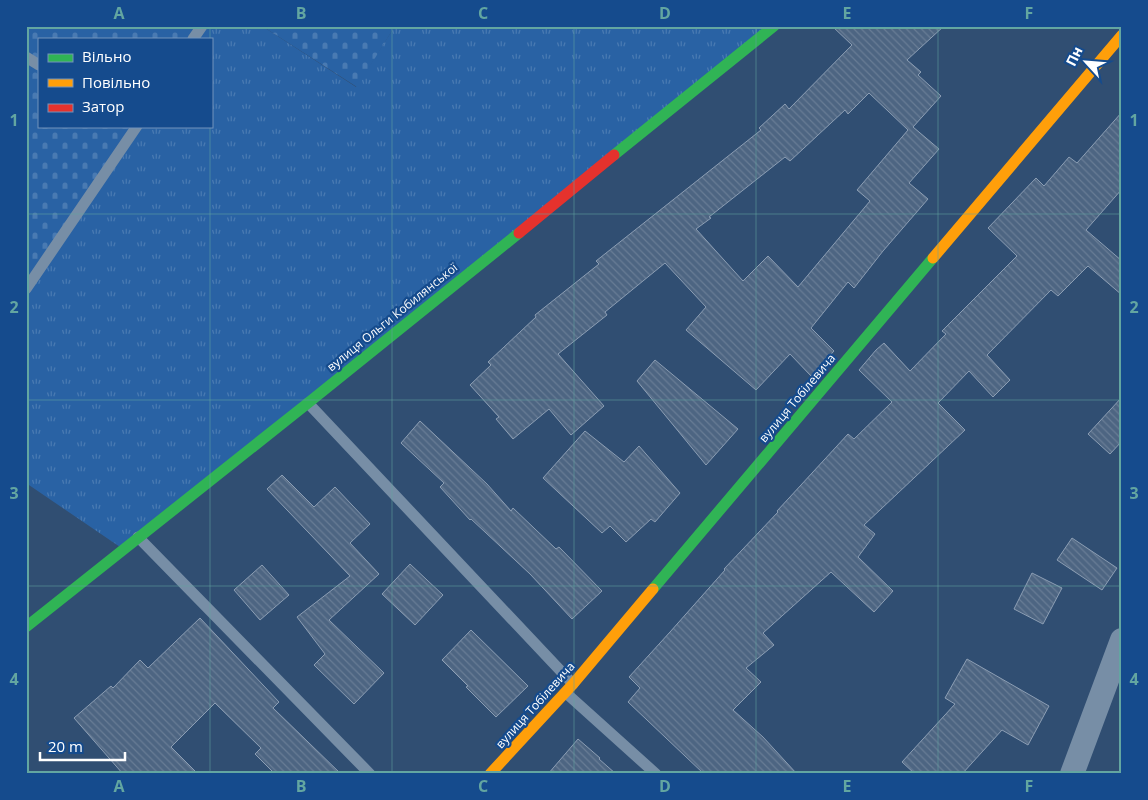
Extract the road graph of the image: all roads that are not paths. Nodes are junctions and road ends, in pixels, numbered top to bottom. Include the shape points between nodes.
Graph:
1 (202, 26) edge
2 (774, 26) edge
3 (1122, 35) edge
4 (195, 38) edge
5 (26, 57) edge
6 (38, 64) edge
7 (135, 128) edge
8 (26, 289) edge
9 (308, 403) junction
10 (138, 537) junction
11 (26, 627) edge
12 (1122, 640) edge
13 (570, 688) junction
14 (370, 774) edge
15 (490, 774) edge
16 (656, 774) edge
17 (1072, 774) edge

1 - 4 lane
2 - 9 street, вулиця Ольги Кобилянської
3 - 13 street, вулиця Тобілевича
5 - 6 lane
7 - 8 lane
9 - 10 street, вулиця Ольги Кобилянської
9 - 13 lane
10 - 11 street, вулиця Ольги Кобилянської
10 - 14 lane
12 - 17 street
13 - 15 street, вулиця Тобілевича
13 - 16 lane

